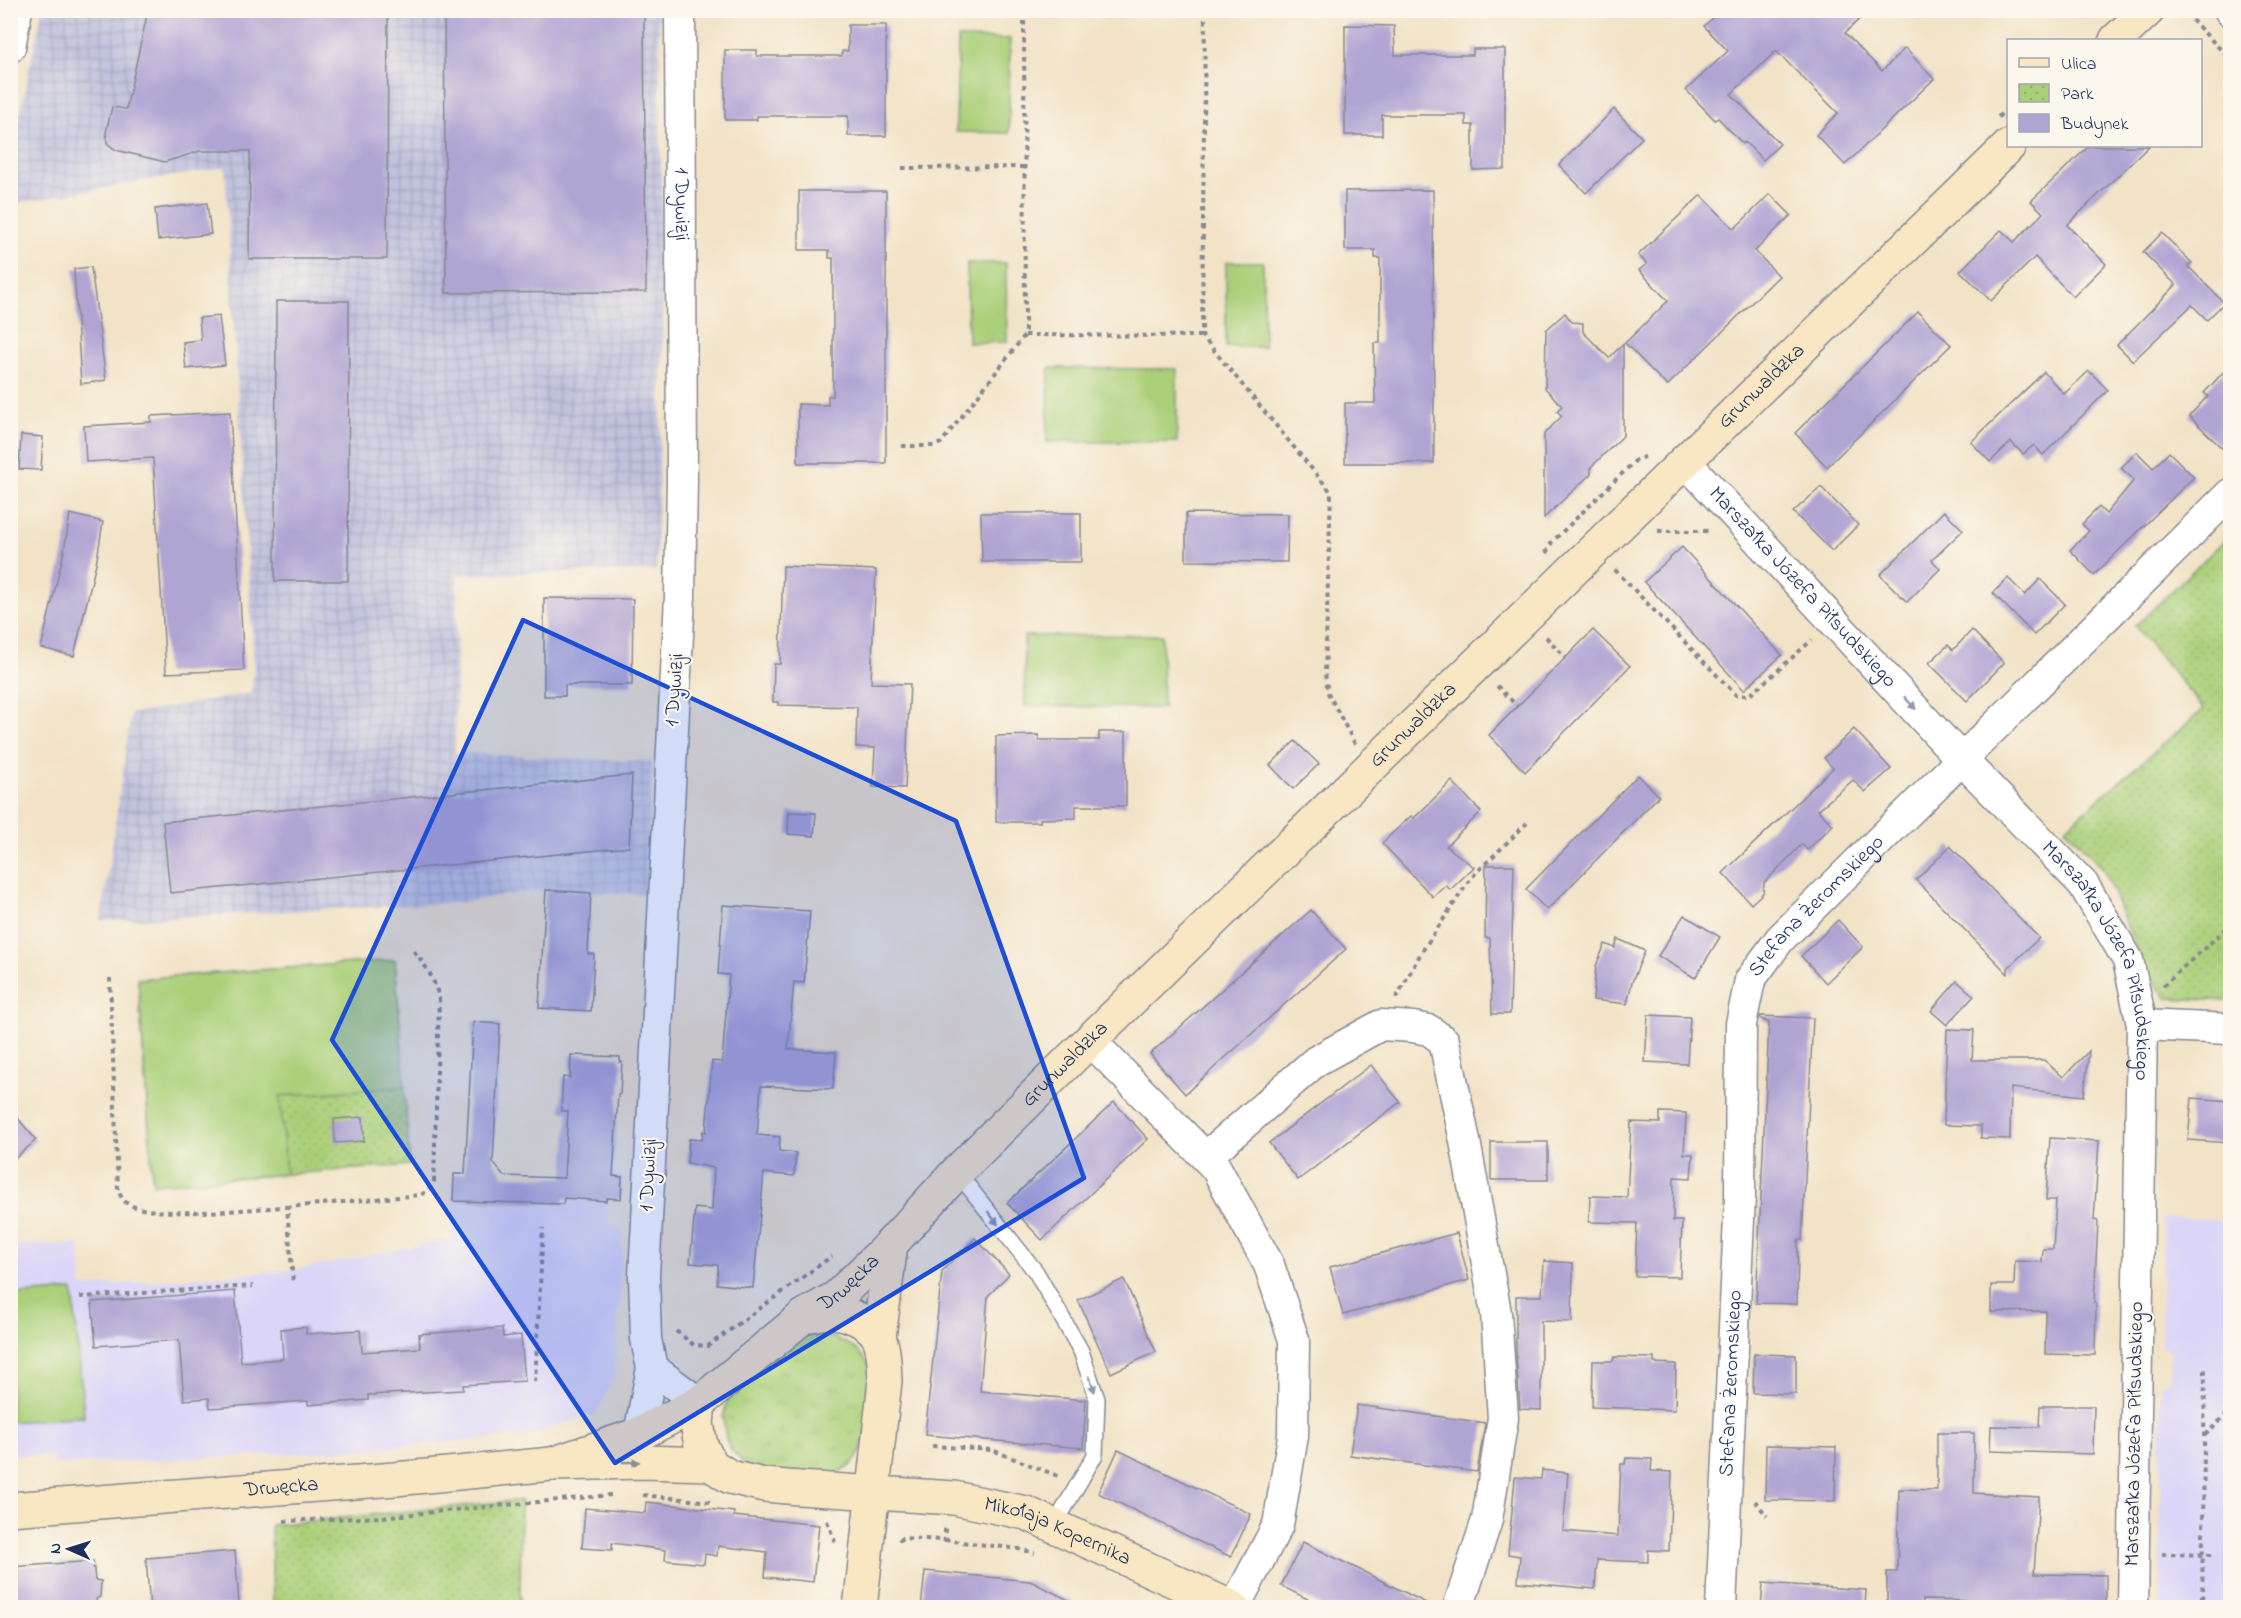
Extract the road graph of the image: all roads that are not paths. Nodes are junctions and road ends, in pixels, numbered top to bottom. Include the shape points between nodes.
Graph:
1 (16, 10) edge
2 (680, 10) edge
3 (2150, 14) edge
4 (2117, 39) edge
5 (10, 47) edge
6 (2002, 133) edge
7 (1669, 457) junction
8 (2230, 494) edge
9 (1962, 760) junction
10 (2142, 1025) junction
11 (2230, 1029) edge
12 (1090, 1040) junction
13 (1206, 1157) junction
14 (957, 1172) junction
15 (891, 1244) junction
16 (804, 1316) junction
17 (879, 1337) junction
18 (652, 1368) junction
19 (699, 1403) junction
20 (639, 1434) junction
21 (552, 1464) junction
22 (710, 1464) junction
23 (871, 1493) junction
24 (10, 1509) edge
25 (1055, 1524) junction
26 (860, 1608) edge
27 (1233, 1608) edge
28 (1458, 1608) edge
29 (1721, 1608) edge
30 (2133, 1608) edge

1 - 5 street
2 - 18 street, 1 Dywizji via 680,597 644,1276 646,1339
3 - 4 street
6 - 7 street, Grunwaldzka
7 -> 9 street, Marszałka Józefa Piłsudskiego
7 - 12 street, Grunwaldzka
8 - 9 street, Stefana Żeromskiego
9 - 10 street, Marszałka Józefa Piłsudskiego via 2083,884 2128,960
9 - 29 street, Stefana Żeromskiego via 1780,939 1750,980 1741,1024 1740,1197
10 - 11 street
10 - 30 street, Marszałka Józefa Piłsudskiego
12 - 13 street
12 - 14 street, Grunwaldzka
13 - 27 street via 1216,1168 1269,1265 1293,1340 1293,1436 1278,1525
13 - 28 street via 1316,1061 1381,1025 1429,1030 1444,1041 1496,1313 1503,1418 1487,1520
14 - 15 street, Grunwaldzka
14 -> 25 lane via 1036,1272 1081,1351 1097,1399 1095,1455
15 - 16 street, Drwęcka via 837,1297
15 - 17 street
16 - 17 street via 831,1312 853,1316
16 - 19 street
17 - 23 street via 885,1381
18 - 19 street
18 - 20 street, 1 Dywizji
19 - 20 street, Drwęcka
19 - 22 street via 697,1424
20 - 21 street, Drwęcka
21 -> 22 street, Drwęcka
21 - 24 street, Drwęcka
22 - 23 street via 730,1477 764,1485
23 - 25 street, Mikołaja Kopernika via 946,1497 1026,1513
23 - 26 street
25 - 27 street, Mikołaja Kopernika

